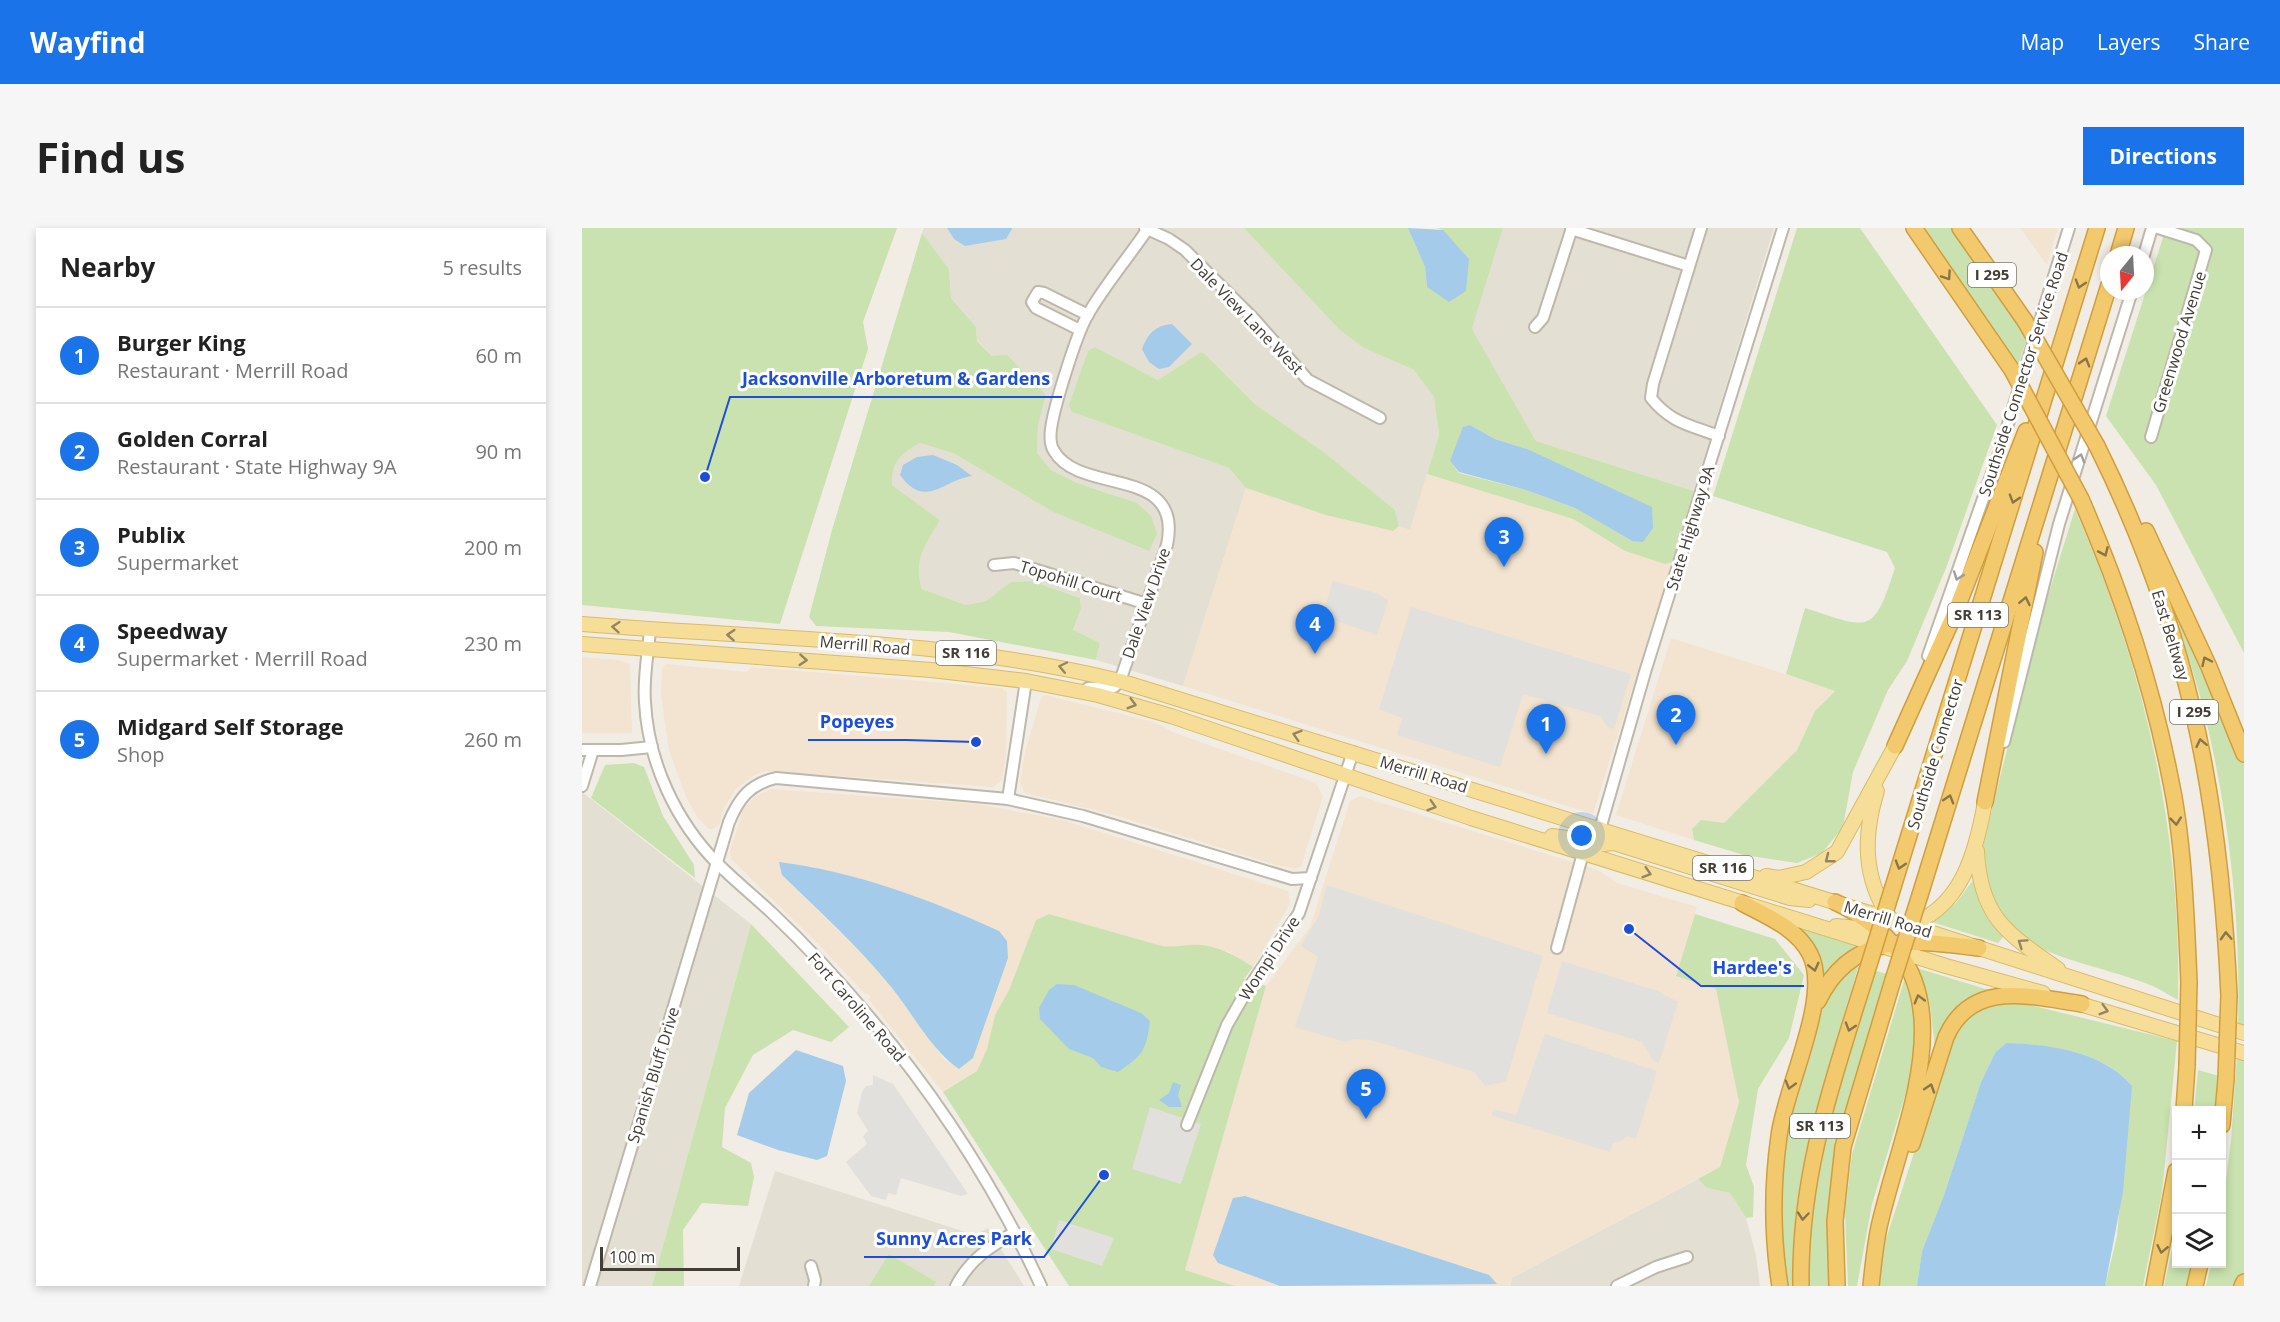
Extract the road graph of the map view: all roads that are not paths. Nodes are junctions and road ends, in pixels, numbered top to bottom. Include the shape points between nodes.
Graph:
1 (1701, 228) edge
2 (1783, 228) edge
3 (1914, 228) edge
4 (1960, 228) edge
5 (2069, 228) edge
6 (2097, 228) edge
7 (2126, 228) edge
8 (2152, 228) edge
9 (2158, 228) edge
10 (1146, 229) edge
11 (1572, 229) edge
12 (2121, 246) edge
13 (2147, 246) edge
14 (1689, 266) junction
15 (2104, 300) edge
16 (2129, 300) edge
17 (1088, 315) junction
18 (1535, 327) dead end
19 (1080, 330) junction
20 (2062, 342) junction
21 (1380, 418) dead end
22 (1719, 436) junction
23 (2151, 437) dead end
24 (2109, 470) junction
25 (2039, 513) junction
26 (994, 565) dead end
27 (1147, 604) junction
28 (582, 624) edge
29 (650, 630) junction
30 (582, 644) edge
31 (648, 649) junction
32 (1026, 681) junction
33 (1120, 681) junction
34 (1055, 686) junction
35 (1895, 746) junction
36 (652, 747) junction
37 (587, 750) edge
38 (1353, 752) junction
39 (2244, 754) edge
40 (1881, 774) junction
41 (1344, 777) junction
42 (582, 786) edge
43 (1008, 799) junction
44 (1985, 802) junction
45 (1471, 818) junction
46 (1600, 829) junction
47 (1977, 846) junction
48 (1583, 854) junction
49 (717, 863) junction
50 (1737, 872) junction
51 (1311, 878) junction
52 (1835, 902) junction
53 (1742, 903) junction
54 (1809, 924) junction
55 (1899, 924) junction
56 (1878, 930) junction
57 (1894, 945) junction
58 (1557, 948) dead end
59 (1979, 948) junction
60 (2070, 977) junction
61 (2082, 1004) junction
62 (1814, 1009) junction
63 (2244, 1033) edge
64 (1923, 1051) junction
65 (2244, 1053) edge
66 (2184, 1106) edge
67 (2224, 1106) edge
68 (1186, 1125) dead end
69 (2172, 1192) edge
70 (1015, 1232) junction
71 (1687, 1257) dead end
72 (1874, 1264) junction
73 (811, 1266) dead end
74 (2199, 1268) edge
75 (590, 1286) edge
76 (813, 1286) edge
77 (956, 1286) edge
78 (1041, 1286) edge
79 (1617, 1286) edge
80 (1780, 1286) edge
81 (1801, 1286) edge
82 (1837, 1286) edge
83 (1862, 1286) edge
84 (1871, 1286) edge
85 (2154, 1286) edge
86 (2195, 1286) edge

1 - 14 street
2 - 22 street, State Highway 9A
3 -> 66 highway, I 295, bridge via 2012,370 2080,499 2129,619 2171,779 2189,982
4 - 24 highway, East Beltway / I 295, bridge via 2025,321
5 -> 35 street, Southside Connector Service Road via 1976,521
6 -> 20 highway, Southside Connector / SR 113
7 - 12 highway
8 - 13 street
9 - 23 street, Greenwood Avenue via 2196,240 2204,247 2205,256
10 - 17 street, Dale View Drive
10 - 21 street, Dale View Lane West via 1185,250 1308,380
11 - 14 street
11 - 18 street via 1543,318
14 - 22 street via 1651,398 1672,419
25 -> 15 highway, Southside Connector / SR 113
44 -> 16 street via 2059,524
17 - 19 street, Dale View Drive
17 - 19 street via 1044,293 1034,296 1036,308
19 - 27 street, Dale View Drive via 1050,441 1066,465 1142,490 1163,508 1169,534
20 - 35 highway via 1955,613
20 -> 81 highway, Southside Connector / SR 113, bridge via 1812,1161 1803,1212
22 - 46 street, State Highway 9A
39 -> 24 highway via 2143,526
67 -> 24 highway, East Beltway / I 295, bridge via 2229,995 2220,862 2197,721 2171,624
44 -> 25 highway via 2037,547
82 -> 25 highway, Southside Connector / SR 113, bridge via 1834,1221 1843,1147
26 - 27 street, Topohill Court via 1014,563
27 - 33 street, Dale View Drive
29 -> 28 main road, Merrill Road / SR 116
29 - 31 street, Fort Caroline Road
33 -> 29 main road, Merrill Road / SR 116 via 1055,665 962,652
30 - 31 main road, Merrill Road / SR 116
31 -> 32 main road, Merrill Road / SR 116 via 931,669
31 - 36 street, Fort Caroline Road via 645,701
32 - 34 main road, Merrill Road / SR 116
32 - 43 street
33 - 34 street, Dale View Drive via 1107,689
38 -> 33 main road, Merrill Road / SR 116
34 -> 41 main road, Merrill Road / SR 116 via 1161,713
35 - 40 main road
36 - 37 street
36 - 49 street, Fort Caroline Road via 665,785 686,825
37 - 42 street
38 - 41 street, Wompi Drive
38 - 46 main road, Merrill Road / SR 116
40 -> 50 main road via 1844,843 1828,860 1806,872 1779,878
40 - 55 main road via 1868,822 1866,851 1878,897
41 -> 45 main road, Merrill Road / SR 116
41 - 51 street, Wompi Drive
43 - 49 street, Spanish Bluff Drive via 770,780 750,788 736,804
43 - 51 street, Spanish Bluff Drive via 1083,816 1292,879
44 - 47 main road
45 - 46 main road via 1564,839 1582,840
45 - 48 main road, Merrill Road / SR 116
46 - 50 main road, Merrill Road / SR 116
47 - 55 main road via 1969,868 1947,898 1924,918
60 -> 47 main road via 2011,936 1997,920 1980,880
48 - 52 main road via 1593,845 1614,843 1790,898
48 -> 53 main road, Merrill Road / SR 116
48 - 58 street
49 - 70 street, Fort Caroline Road via 819,960 872,1020 952,1127
49 - 75 street, Spanish Bluff Drive
50 - 52 main road, Merrill Road / SR 116
51 - 68 street, Wompi Drive via 1299,913 1227,1025
52 - 55 main road, Merrill Road / SR 116
52 - 56 highway
53 - 54 main road, Merrill Road / SR 116
53 -> 62 highway via 1791,931 1803,944 1816,976
54 - 56 main road
54 - 57 main road, Merrill Road / SR 116
55 - 56 main road
55 - 57 main road
55 - 59 main road, Merrill Road / SR 116
56 - 57 highway
57 - 59 highway
57 - 61 main road, Merrill Road / SR 116 via 1946,966
57 - 62 highway via 1858,955 1823,990
64 -> 57 highway via 1920,999
59 - 60 main road, Merrill Road / SR 116
60 - 63 main road, Merrill Road / SR 116
61 -> 65 main road, Merrill Road / SR 116
72 -> 61 highway via 1946,1037 1958,1017 1978,1002 2001,995
62 -> 80 highway via 1779,1136 1773,1215
64 - 72 highway via 1879,1227
64 - 83 highway via 1870,1232
69 -> 85 highway
70 - 77 street via 985,1249
70 - 78 street, Fort Caroline Road
71 - 79 street
72 - 84 highway
73 - 76 street
74 - 86 highway

